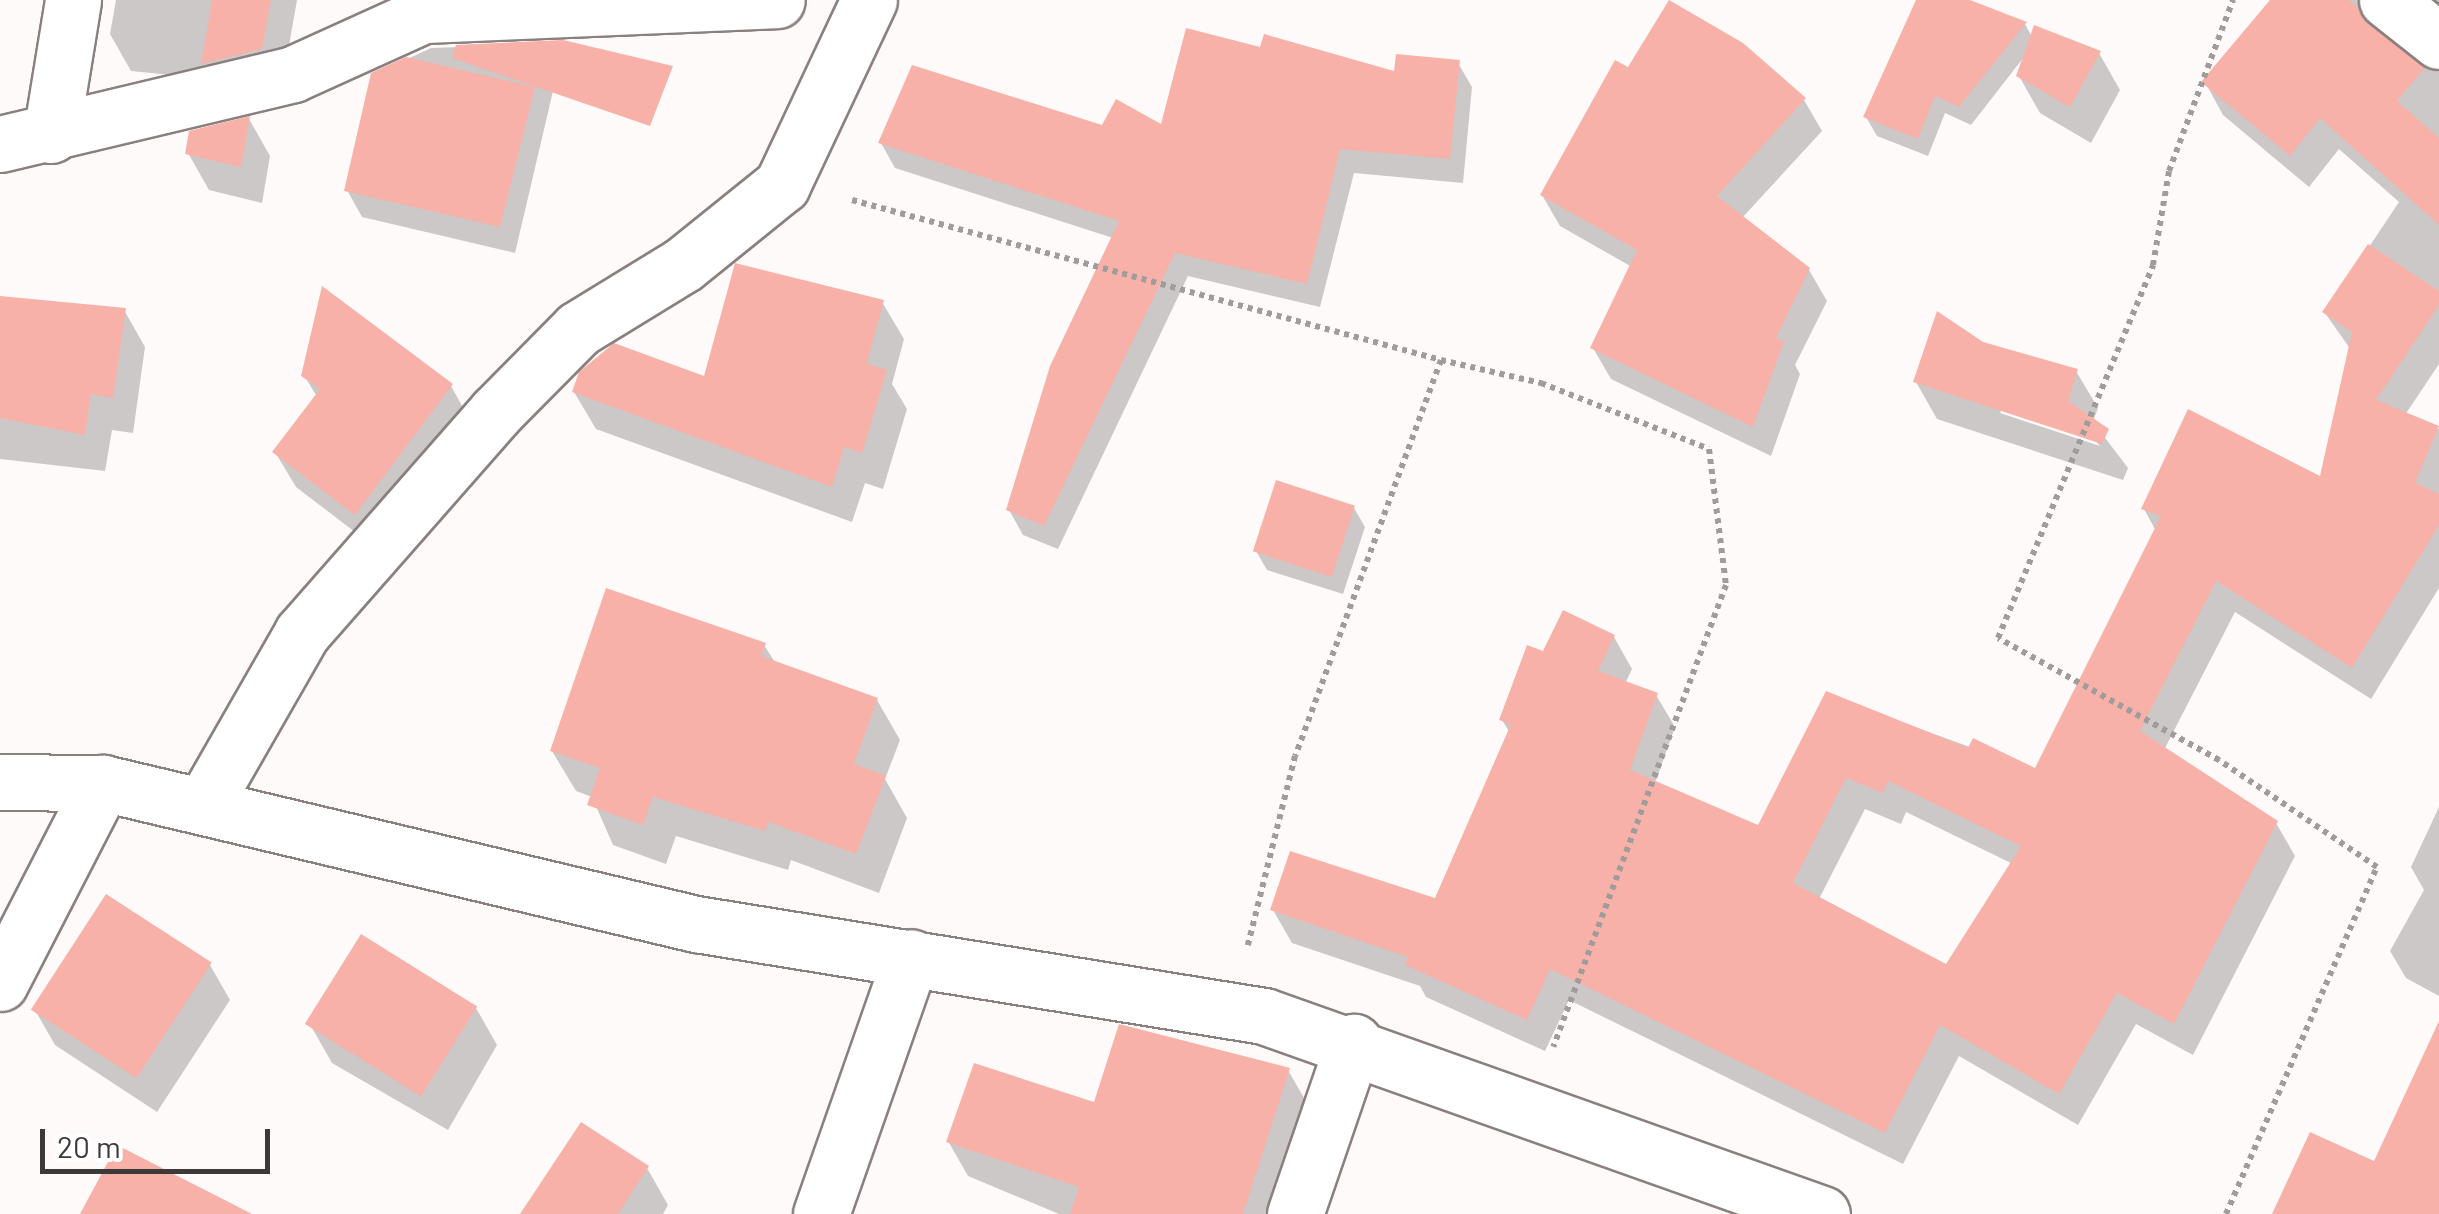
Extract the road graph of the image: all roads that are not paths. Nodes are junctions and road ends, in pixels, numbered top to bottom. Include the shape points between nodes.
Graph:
1 (73, 0) edge
2 (777, 0) edge
3 (869, 0) edge
4 (2387, 0) edge
5 (2439, 41) edge
6 (25, 139) edge
7 (0, 782) edge
8 (103, 783) junction
9 (203, 806) junction
10 (911, 957) junction
11 (0, 983) edge
12 (1354, 1042) junction
13 (1794, 1210) edge
14 (821, 1214) edge
15 (1295, 1214) edge

1 - 6 street
2 - 6 street via 423,14 293,74
3 - 9 street via 782,185 684,264 578,330 494,413 302,634
4 - 5 street
7 - 8 street
8 - 9 street
8 - 11 street
9 - 10 street via 696,924
10 - 12 street via 1231,1010
10 - 14 street
12 - 13 street
12 - 15 street

